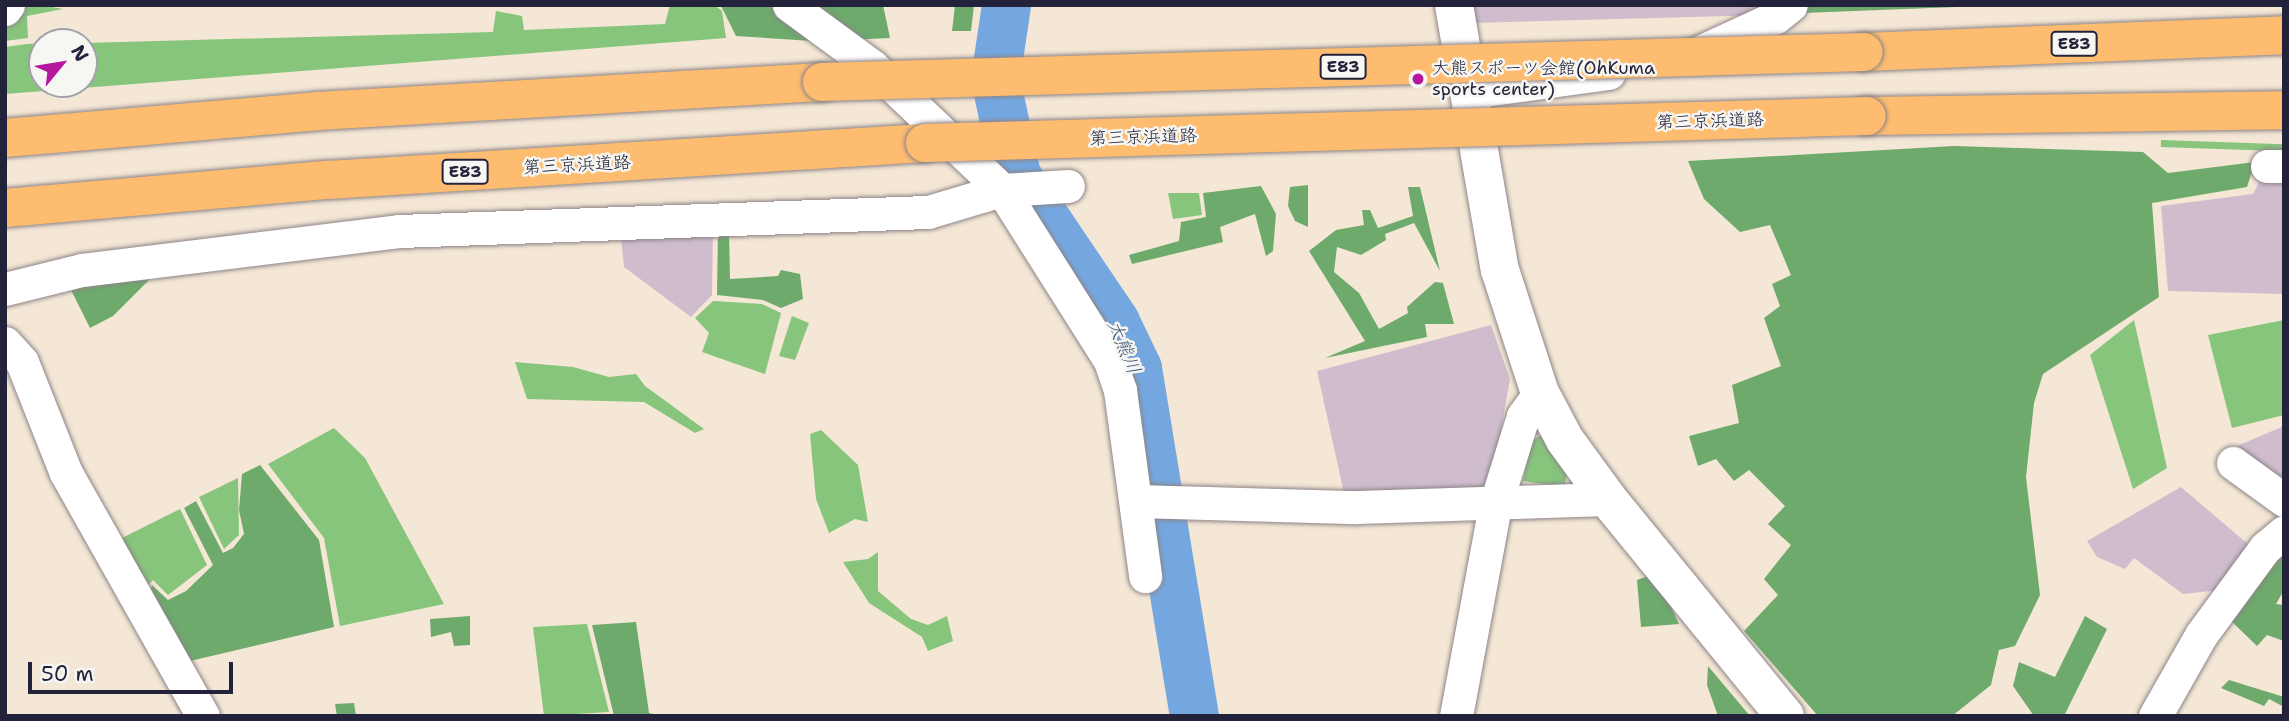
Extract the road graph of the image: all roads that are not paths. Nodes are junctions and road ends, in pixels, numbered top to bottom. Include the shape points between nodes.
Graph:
1 (789, 5) edge
2 (1454, 5) edge
3 (1791, 5) edge
4 (2284, 35) edge
5 (1470, 92) junction
6 (2284, 110) edge
7 (5, 138) edge
8 (1068, 186) dead end
9 (1002, 190) junction
10 (5, 208) edge
11 (5, 289) edge
12 (5, 343) edge
13 (1540, 393) junction
14 (2233, 463) dead end
15 (1608, 499) junction
16 (2284, 500) edge
17 (1136, 501) junction
18 (1495, 506) junction
19 (2284, 532) edge
20 (1145, 576) dead end
21 (203, 716) edge
22 (1456, 716) edge
23 (1785, 716) edge
24 (2155, 716) edge

1 - 9 street via 872,66
2 - 5 street
3 - 5 street via 1776,17 1691,56 1592,77
4 - 7 highway, E83, bridge via 822,82 317,111
5 - 13 street via 1500,270
6 - 10 highway, 第三京浜道路 / E83, bridge via 1867,116 925,143 328,180
8 - 9 street
9 - 11 street via 928,212 399,231 82,270
9 - 17 street via 1110,361 1121,390
12 - 21 street via 22,362 65,473
13 - 15 street via 1565,440
13 - 18 street via 1523,416
14 - 16 street
15 - 18 street
15 - 23 street
17 - 18 street
17 - 20 street
18 - 22 street
19 - 24 street via 2265,548 2200,635

